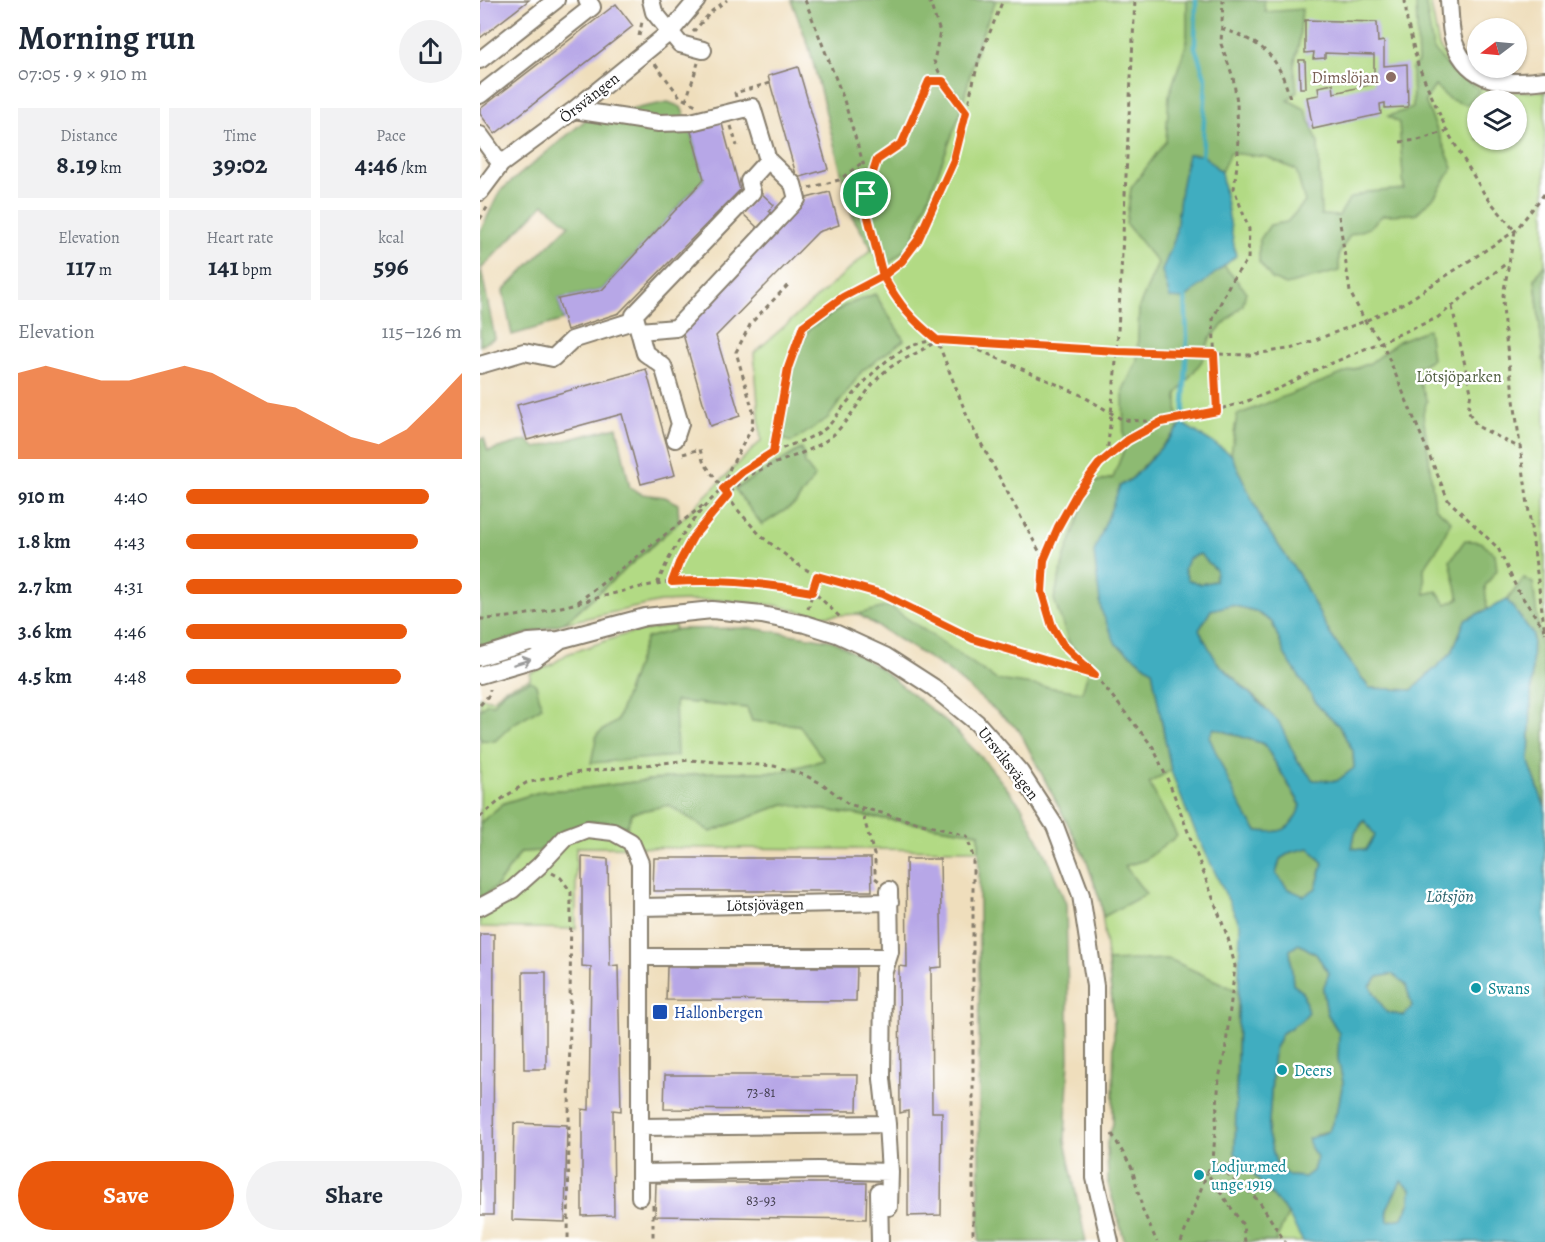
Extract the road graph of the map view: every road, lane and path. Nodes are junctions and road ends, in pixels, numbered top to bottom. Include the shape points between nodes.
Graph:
1 (556, 0) edge
2 (586, 0) edge
3 (651, 0) edge
4 (698, 0) edge
5 (806, 0) edge
6 (929, 0) edge
7 (1003, 0) edge
8 (1135, 0) edge
9 (1223, 0) edge
10 (1405, 0) edge
11 (1449, 0) edge
12 (640, 17) dead end
13 (1221, 28) junction
14 (671, 31) junction
15 (703, 50) joint
16 (647, 52) junction
17 (480, 60) edge
18 (1545, 80) edge
19 (943, 81) junction
20 (483, 87) edge
21 (1290, 98) dead end
22 (686, 102) junction
23 (699, 106) dead end
24 (573, 110) junction
25 (966, 112) junction
26 (1447, 131) junction
27 (480, 135) edge
28 (1400, 142) dead end
29 (768, 160) junction
30 (863, 162) junction
31 (501, 164) junction
32 (480, 192) edge
33 (795, 192) junction
34 (1545, 193) edge
35 (866, 194) junction
36 (1339, 216) dead end
37 (1515, 231) junction
38 (1508, 262) junction
39 (883, 276) junction
40 (788, 285) dead end
41 (1452, 307) junction
42 (1365, 321) junction
43 (637, 326) junction
44 (937, 340) junction
45 (958, 341) junction
46 (1382, 342) junction
47 (1117, 351) junction
48 (1214, 354) junction
49 (480, 366) edge
50 (1217, 411) junction
51 (1111, 413) junction
52 (1161, 422) junction
53 (675, 439) dead end
54 (1520, 448) junction
55 (690, 452) dead end
56 (773, 452) junction
57 (1107, 457) junction
58 (723, 489) junction
59 (728, 495) junction
60 (705, 504) dead end
61 (1044, 560) junction
62 (817, 576) junction
63 (672, 582) junction
64 (657, 584) junction
65 (812, 592) junction
66 (577, 603) junction
67 (480, 619) edge
68 (843, 621) dead end
69 (806, 624) junction
70 (1545, 631) edge
71 (559, 640) junction
72 (480, 657) edge
73 (1095, 675) junction
74 (485, 680) edge
75 (480, 705) edge
76 (861, 808) dead end
77 (539, 866) junction
78 (876, 878) dead end
79 (480, 907) edge
80 (640, 907) junction
81 (640, 957) junction
82 (888, 957) junction
83 (887, 1124) junction
84 (640, 1127) junction
85 (1108, 1128) dead end
86 (1213, 1161) junction
87 (884, 1172) junction
88 (640, 1173) junction
89 (1207, 1173) junction
90 (640, 1197) dead end
91 (889, 1207) dead end
92 (653, 1216) dead end
93 (568, 1242) edge
94 (653, 1242) edge
95 (880, 1242) edge
96 (1110, 1242) edge
97 (1157, 1242) edge
98 (1181, 1242) edge
99 (1245, 1242) edge
100 (1285, 1242) edge

1 - 17 street
2 - 20 street via 592,7
3 - 14 street via 654,12
4 - 14 street, Örsvängen
5 - 30 path
6 - 19 path via 940,33 934,61
7 - 25 path via 979,59
8 - 47 path
9 - 13 path
10 - 26 path via 1418,65
11 - 18 street via 1454,40 1462,59 1477,73 1500,81
12 - 16 path via 638,41
13 - 21 path via 1263,47 1279,66
13 - 48 path via 1221,44 1237,102 1234,189 1249,229 1248,259 1231,281 1214,319
14 - 15 street via 680,44
14 - 16 street, Örsvängen
15 - 22 path
16 - 22 path
16 - 24 street, Örsvängen
19 - 25 path
19 - 35 path via 929,81 902,143 877,160
22 - 23 path
24 - 29 street via 659,123 691,122 753,107
24 - 31 street, Örsvängen
25 - 39 path via 954,160 918,240 902,261
26 - 28 path
26 - 37 path via 1485,195
27 - 31 street
29 - 33 street via 793,184
29 - 43 street via 750,181 753,192 634,315
30 - 33 path via 839,180
30 - 35 path
31 - 32 street, Örsvängen
33 - 43 street via 797,199 676,328
34 - 37 path
35 - 39 path
36 - 42 path via 1350,292
37 - 38 path
37 - 42 path via 1406,302
38 - 41 path
38 - 54 path via 1504,325
39 - 44 path via 897,302
39 - 56 path via 843,297 803,326 788,368
40 - 58 path via 751,322 736,352 753,411 752,428
41 - 46 path via 1437,318
41 - 54 path via 1471,392 1468,411 1478,426
42 - 46 path
42 - 48 path via 1294,348 1249,355
43 - 49 street via 572,340 552,358 524,352
43 - 53 street via 645,353 663,366 680,424
44 - 45 path
44 - 56 path via 898,351 864,381 826,428
44 - 59 path via 881,374 832,435 755,472
44 - 61 path via 969,421
45 - 47 path
45 - 51 path via 1081,395
46 - 50 path via 1280,388
46 - 70 path via 1448,500 1498,549 1518,591
47 - 48 path
47 - 51 path
48 - 50 path
50 - 52 path
51 - 52 path via 1123,420
51 - 57 path
52 - 57 path
54 - 70 path
55 - 58 path via 700,449 703,461
56 - 58 path
57 - 61 path via 1077,493
58 - 59 path
58 - 64 path via 696,516
59 - 62 path via 761,536
59 - 63 path via 693,537
60 - 66 path
61 - 73 path via 1042,592 1052,626 1063,645
62 - 65 path
62 - 73 path via 882,594 973,639
63 - 64 path
63 - 65 path via 757,582
64 - 66 path
65 - 68 path
65 - 69 path
66 - 67 path via 525,616
69 - 71 street, Ursviksvägen via 712,610 645,616
69 - 96 street, Ursviksvägen via 885,656 933,687 977,723 1020,772 1055,826 1081,895 1095,986 1095,1178
71 - 72 street, Ursviksvägen via 529,642
74 -> 71 street, Ursviksvägen via 534,659
73 - 86 path via 1153,747 1228,938 1235,966 1219,1078
74 - 75 path via 490,694
76 - 78 path via 875,858
77 - 79 street via 512,890
77 - 80 street via 566,837 587,829 613,832 631,842 640,863
77 - 93 path via 561,878 571,892
80 - 81 street
80 - 82 street, Lötsjövägen via 890,896
81 - 82 street
81 - 84 street
82 - 83 street, Lötsjövägen via 883,974 882,1078
83 - 84 street
83 - 87 street, Lötsjövägen
84 - 88 street
85 - 97 path via 1132,1168 1143,1211
86 - 89 path
86 - 100 path via 1259,1201
87 - 88 street
87 - 91 street, Lötsjövägen
87 - 95 street
88 - 90 street
89 - 98 path
89 - 99 path via 1244,1225
92 - 94 path

